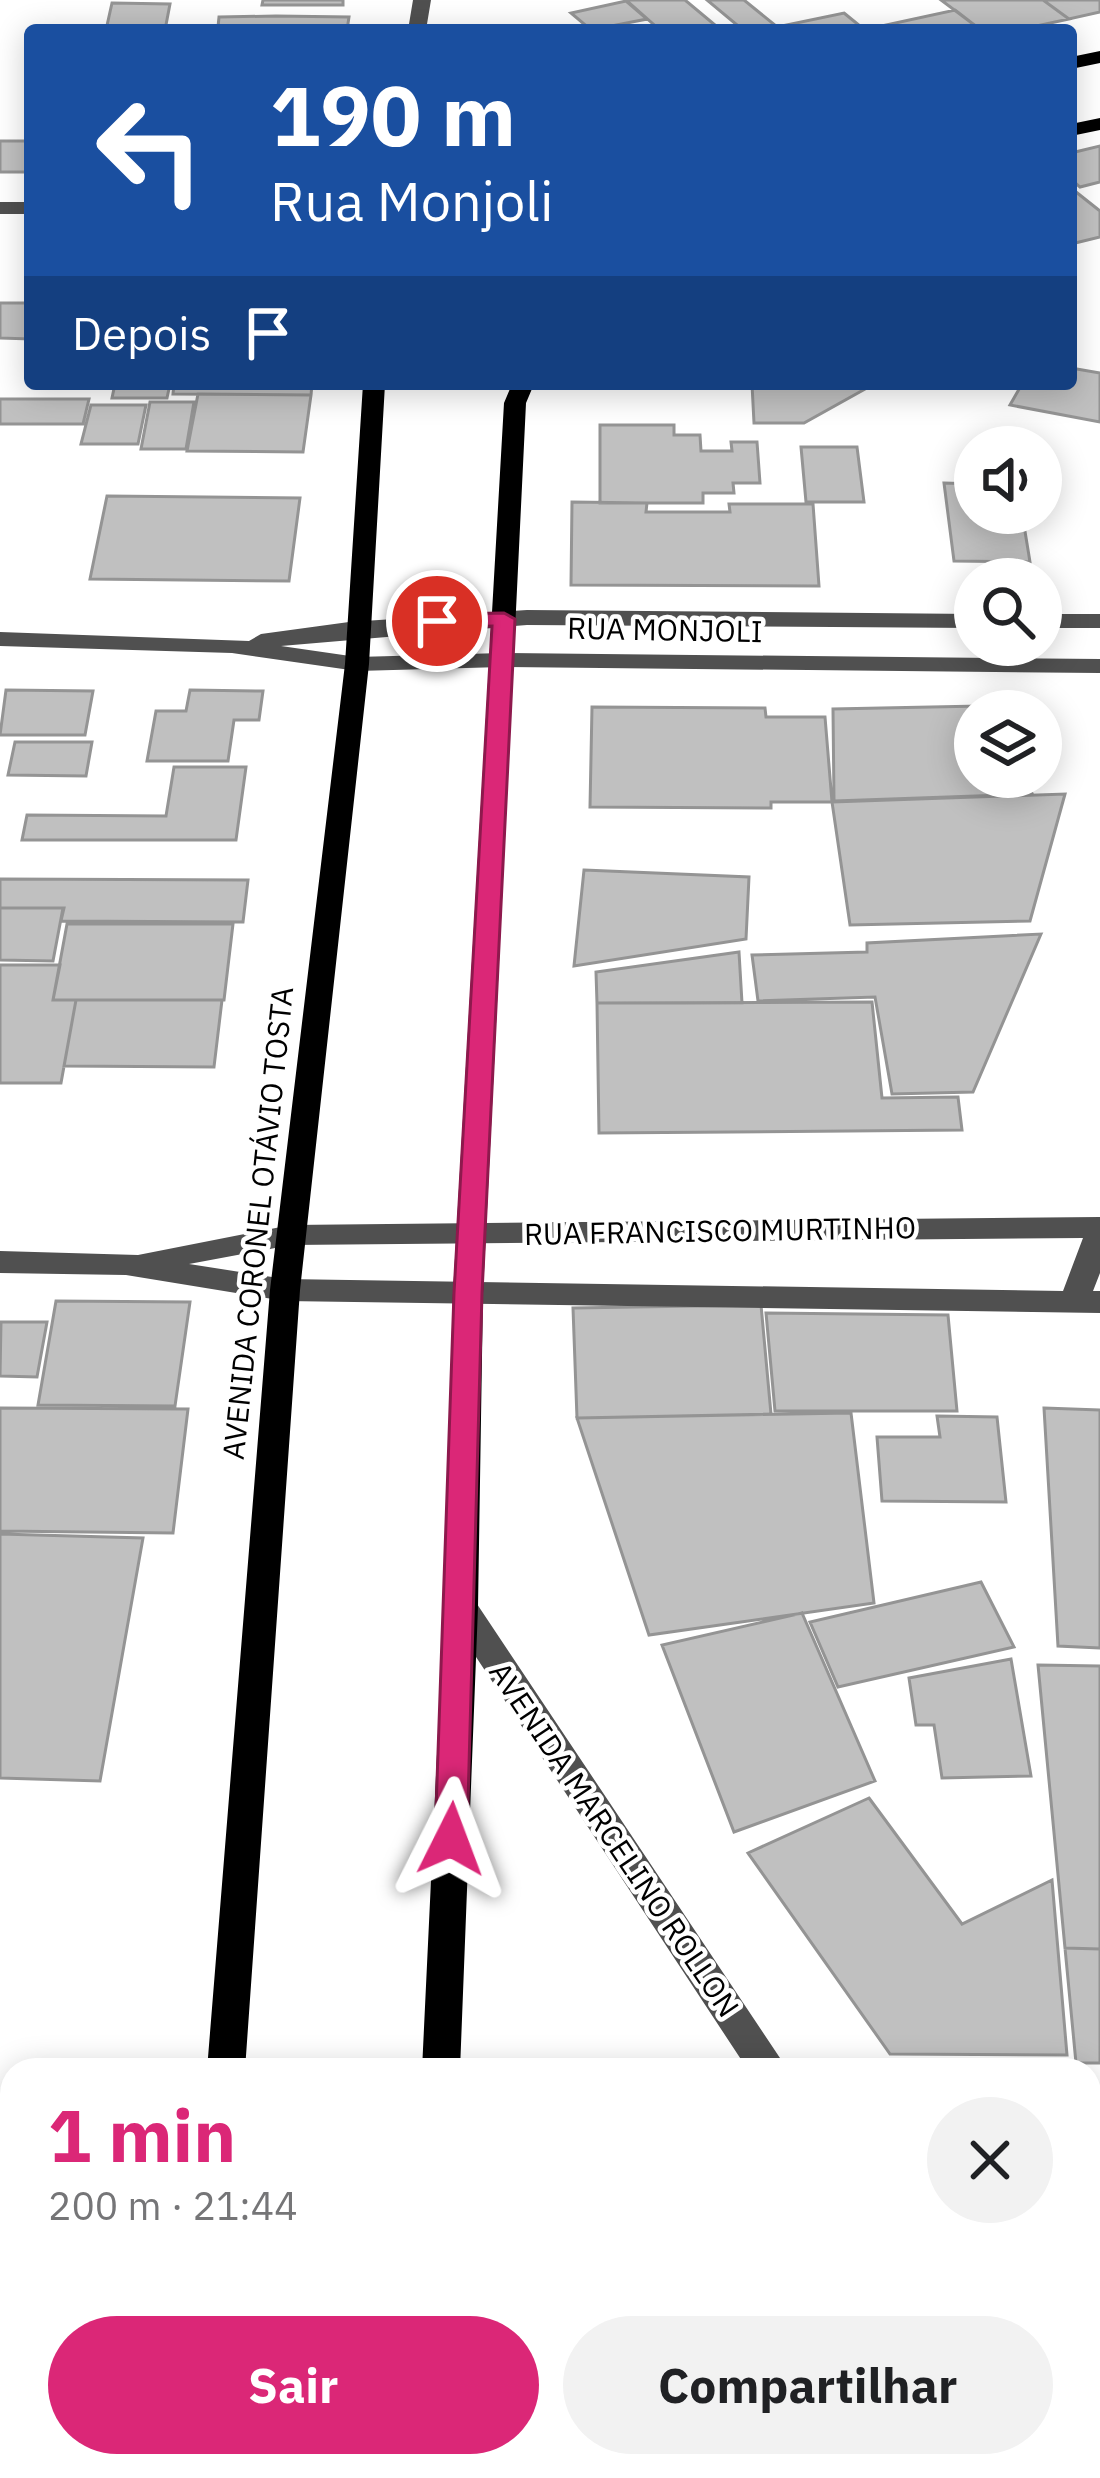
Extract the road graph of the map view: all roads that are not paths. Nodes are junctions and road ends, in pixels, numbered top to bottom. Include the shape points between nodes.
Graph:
1 (374, 390) edge
2 (520, 390) edge
3 (504, 619) junction
4 (954, 621) edge
5 (1062, 621) edge
6 (1100, 621) edge
7 (358, 625) junction
8 (0, 639) edge
9 (232, 646) junction
10 (502, 660) junction
11 (358, 664) junction
12 (1100, 666) edge
13 (1100, 1230) edge
14 (472, 1232) junction
15 (291, 1234) junction
16 (0, 1262) edge
17 (126, 1264) junction
18 (284, 1290) junction
19 (468, 1293) junction
20 (1087, 1302) edge
21 (461, 1607) junction
22 (227, 2058) edge
23 (442, 2058) edge
24 (761, 2058) edge

1 - 7 main road, AVENIDA CORONEL OTÁVIO TOSTA
2 - 3 main road
3 - 4 street, RUA MONJOLI
3 - 7 street, RUA MONJOLI
3 - 10 main road
5 - 6 street
7 - 9 street, RUA MONJOLI
7 - 11 main road, AVENIDA CORONEL OTÁVIO TOSTA
8 - 9 street, RUA MONJOLI
9 - 11 street, RUA MONJOLI
10 - 11 street, RUA MONJOLI
10 - 12 street, RUA MONJOLI
10 - 14 main road
11 - 15 main road, AVENIDA CORONEL OTÁVIO TOSTA
13 - 14 street, RUA FRANCISCO MURTINHO
13 - 20 street
14 - 15 street, RUA FRANCISCO MURTINHO
14 - 19 main road
15 - 17 street, RUA FRANCISCO MURTINHO
15 - 18 main road, AVENIDA CORONEL OTÁVIO TOSTA
16 - 17 street, RUA FRANCISCO MURTINHO
17 - 18 street, RUA FRANCISCO MURTINHO
18 - 19 street, RUA FRANCISCO MURTINHO
18 - 22 main road, AVENIDA CORONEL OTÁVIO TOSTA
19 - 20 street, RUA FRANCISCO MURTINHO
19 - 21 main road
21 - 23 main road
21 - 24 street, AVENIDA MARCELINO ROLLON

